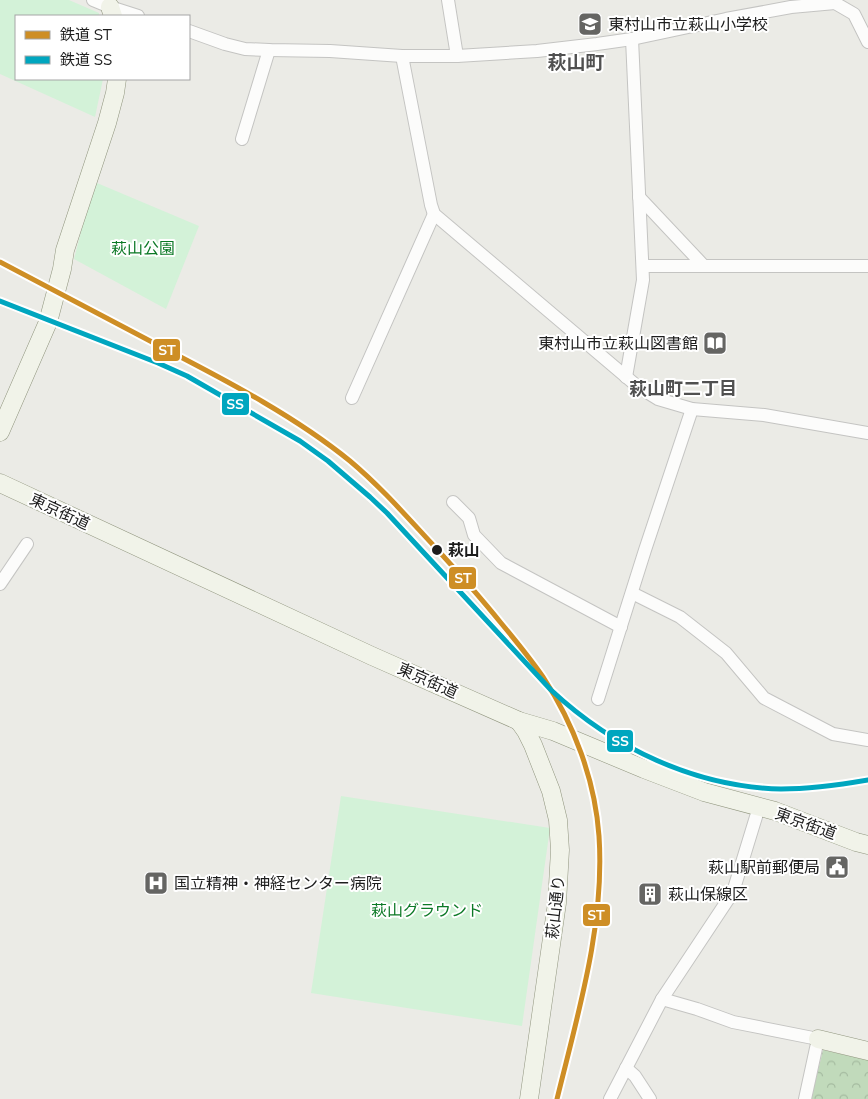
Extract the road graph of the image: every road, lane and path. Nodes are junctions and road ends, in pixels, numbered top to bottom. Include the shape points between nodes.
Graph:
1 (93, 0) edge
2 (448, 0) edge
3 (834, 2) edge
4 (111, 8) edge
5 (135, 15) edge
6 (190, 31) edge
7 (632, 39) junction
8 (868, 42) edge
9 (269, 50) junction
10 (402, 56) junction
11 (457, 56) junction
12 (117, 80) edge
13 (242, 139) dead end
14 (639, 196) junction
15 (434, 214) junction
16 (703, 265) junction
17 (643, 266) junction
18 (868, 266) edge
19 (626, 377) junction
20 (352, 398) dead end
21 (692, 409) junction
22 (0, 432) edge
23 (868, 433) edge
24 (0, 483) edge
25 (453, 502) dead end
26 (27, 544) dead end
27 (0, 584) edge
28 (632, 592) junction
29 (621, 627) junction
30 (598, 699) dead end
31 (519, 721) junction
32 (868, 740) edge
33 (759, 807) junction
34 (868, 845) edge
35 (662, 999) junction
36 (818, 1039) junction
37 (868, 1051) edge
38 (626, 1068) junction
39 (529, 1099) edge
40 (610, 1099) edge
41 (650, 1099) edge
42 (805, 1099) edge

1 - 4 street
2 - 11 street
3 - 7 street
3 - 8 street via 854,14
4 - 5 street
6 - 9 street via 245,49
7 - 11 street via 537,51
7 - 14 street
9 - 10 street
9 - 13 street
10 - 11 street
10 - 15 street
12 - 22 street via 107,123 65,250 48,322
14 - 16 street
14 - 17 street
15 - 19 street
15 - 20 street
16 - 17 street
16 - 18 street
17 - 19 street
19 - 21 street via 658,399
21 - 23 street via 764,415
21 - 28 street
24 - 31 street, 東京街道
25 - 29 street via 469,518 474,535 501,563
26 - 27 street
28 - 29 street
28 - 32 street via 680,617 726,653 764,698 833,734
29 - 30 street
31 - 33 street, 東京街道 via 553,731 704,792
31 - 39 street, 萩山通り via 533,745 551,791 558,820 560,850 557,903
33 - 34 street, 東京街道
33 - 35 street via 733,892
35 - 36 street via 733,1022
35 - 38 street
36 - 37 street
36 - 42 street
38 - 40 street
38 - 41 street

